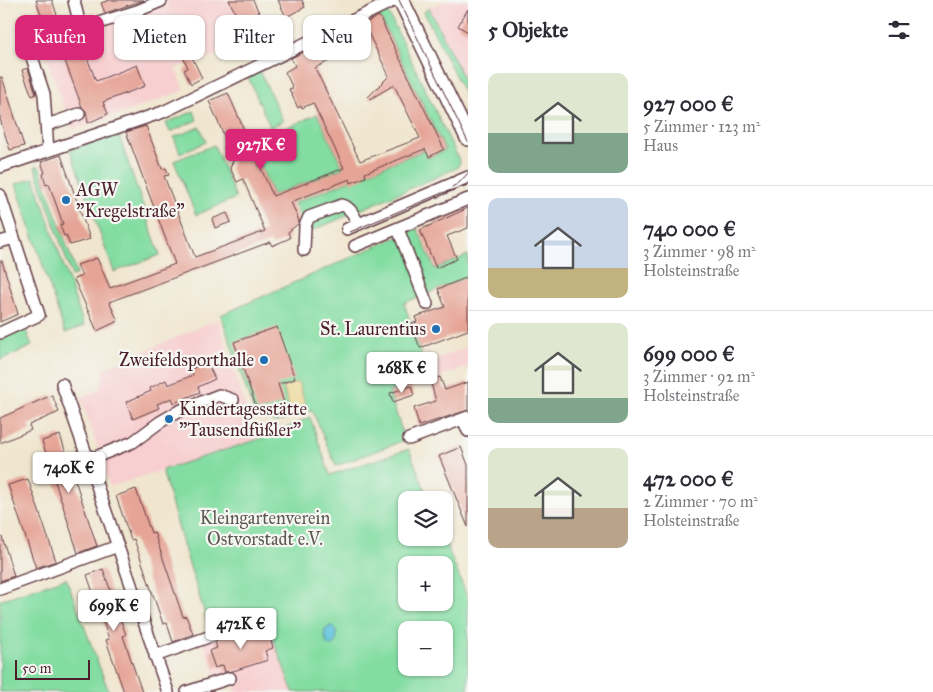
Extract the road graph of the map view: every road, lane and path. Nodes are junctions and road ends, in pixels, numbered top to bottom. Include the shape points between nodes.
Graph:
1 (75, 0) edge
2 (403, 1) edge
3 (161, 2) dead end
4 (78, 15) edge
5 (104, 22) edge
6 (33, 60) edge
7 (79, 114) dead end
8 (47, 125) junction
9 (468, 138) edge
10 (48, 150) junction
11 (0, 167) edge
12 (468, 177) edge
13 (0, 195) edge
14 (468, 199) edge
15 (3, 218) edge
16 (359, 224) junction
17 (348, 229) dead end
18 (398, 229) junction
19 (14, 238) junction
20 (0, 242) edge
21 (355, 246) dead end
22 (304, 250) dead end
23 (427, 304) dead end
24 (0, 333) edge
25 (62, 384) dead end
26 (233, 400) dead end
27 (466, 418) edge
28 (468, 431) edge
29 (409, 439) dead end
30 (88, 460) junction
31 (118, 546) junction
32 (0, 589) edge
33 (214, 635) dead end
34 (155, 656) junction
35 (230, 678) dead end
36 (168, 692) edge
37 (187, 692) edge

1 - 4 street
2 - 9 main road
2 - 10 street via 163,112
3 - 5 street
6 - 8 street via 44,94
7 - 8 street
8 - 10 street
10 - 11 street
12 - 16 street
13 - 15 street
14 - 18 street
15 - 19 street
16 - 17 street
16 - 22 street via 350,210 342,205 309,217 305,226
18 - 21 street
18 - 23 street
19 - 20 street
19 - 24 street via 39,315
25 - 30 street
26 - 30 street via 220,395 179,411 133,442
27 - 28 street
27 - 29 street
30 - 31 street
31 - 32 street
31 - 34 street
33 - 34 street
34 - 36 street
35 - 37 street

